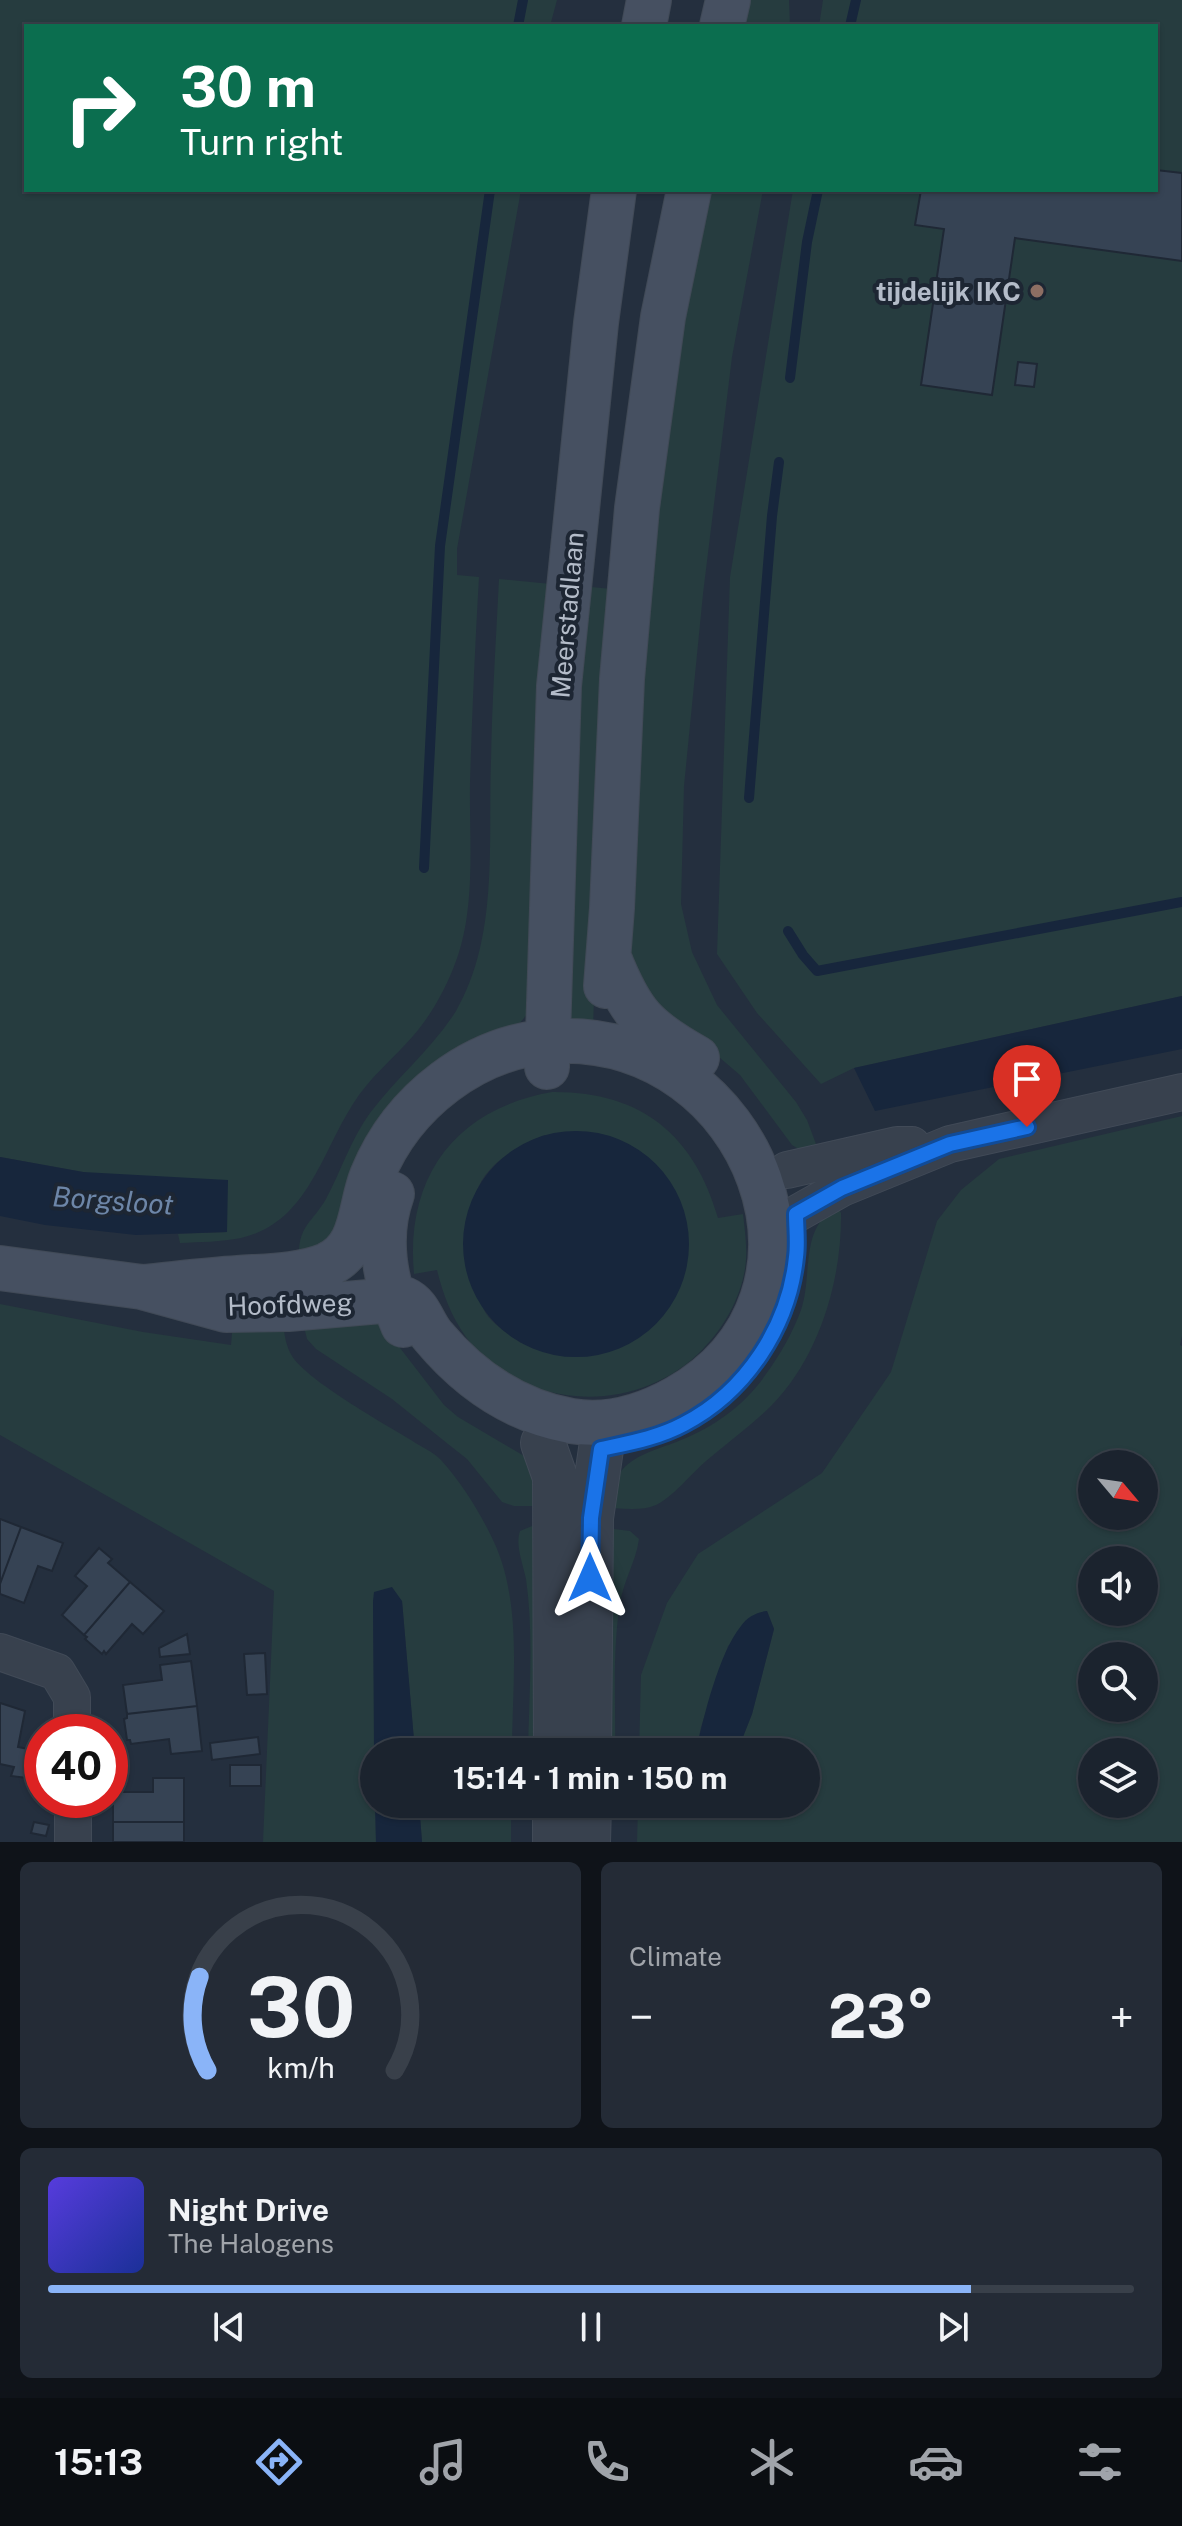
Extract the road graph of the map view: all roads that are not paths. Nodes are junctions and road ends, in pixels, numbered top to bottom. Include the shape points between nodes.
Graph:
1 (649, 0) edge
2 (728, 0) edge
3 (644, 24) edge
4 (722, 24) edge
5 (614, 192) edge
6 (689, 192) edge
7 (642, 1042) junction
8 (547, 1055) junction
9 (1182, 1092) edge
10 (950, 1144) junction
11 (774, 1174) junction
12 (796, 1214) junction
13 (0, 1268) edge
14 (142, 1287) junction
15 (392, 1300) junction
16 (606, 1435) junction
17 (543, 1443) junction
18 (0, 1652) edge
19 (72, 1714) edge
20 (556, 1738) edge
21 (589, 1738) edge
22 (73, 1818) edge
23 (555, 1818) edge
24 (589, 1818) edge
25 (73, 1842) edge
26 (555, 1842) edge
27 (588, 1842) edge

1 - 3 main road
2 - 4 main road
5 - 8 main road, Meerstadlaan via 559,686
6 - 7 main road via 663,317 637,508 622,679 609,958
7 - 8 main road via 582,1043
7 - 11 main road via 702,1060 725,1079 762,1127
8 - 11 main road via 637,1082 677,1104 705,1132 735,1177
8 - 14 main road, Hoofdweg via 500,1052 435,1088 387,1144 370,1180 354,1241 328,1264 286,1274
8 - 15 main road via 461,1098 427,1128 402,1166 386,1210 383,1255
9 - 10 street
10 - 11 street via 897,1145
10 - 12 street via 842,1188
11 - 12 main road
11 - 16 main road via 770,1261 746,1333 720,1367 685,1393
12 - 16 main road via 797,1256 788,1297 749,1372 684,1425 643,1440
13 - 14 main road, Hoofdweg
14 - 15 main road, Hoofdweg via 226,1310
15 - 16 main road via 413,1303 445,1351 488,1388
15 - 17 main road via 426,1363 450,1390 478,1413
16 - 17 main road
16 - 21 street via 591,1518
17 - 20 street via 555,1477
18 - 19 street via 57,1672 72,1697
22 - 25 street
23 - 26 street
24 - 27 street

